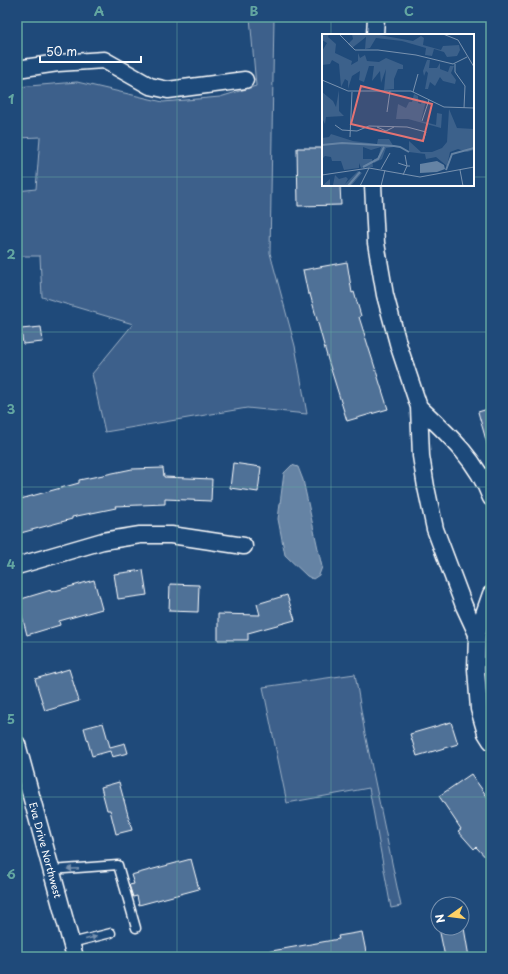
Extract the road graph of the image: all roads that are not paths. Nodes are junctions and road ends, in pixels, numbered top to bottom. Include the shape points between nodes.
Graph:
1 (376, 17) edge
2 (375, 34) edge
3 (17, 69) edge
4 (245, 80) dead end
5 (373, 186) edge
6 (420, 407) junction
7 (491, 498) edge
8 (244, 546) dead end
9 (17, 566) edge
10 (491, 594) edge
11 (477, 634) junction
12 (491, 741) edge
13 (17, 744) edge
14 (51, 870) junction
15 (136, 928) dead end
16 (111, 933) dead end
17 (73, 950) edge

1 - 2 street
3 - 4 street via 104,60 150,86 168,90
5 - 6 street via 376,243 385,295 398,347
6 - 7 street via 475,465
6 - 11 street via 421,456 435,529
8 - 9 street via 171,535 126,536
10 - 11 street
11 - 12 street via 479,709
13 - 14 street, Eva Drive Northwest
15 -> 14 lane via 118,865
14 - 17 street, Eva Drive Northwest
17 -> 16 lane

